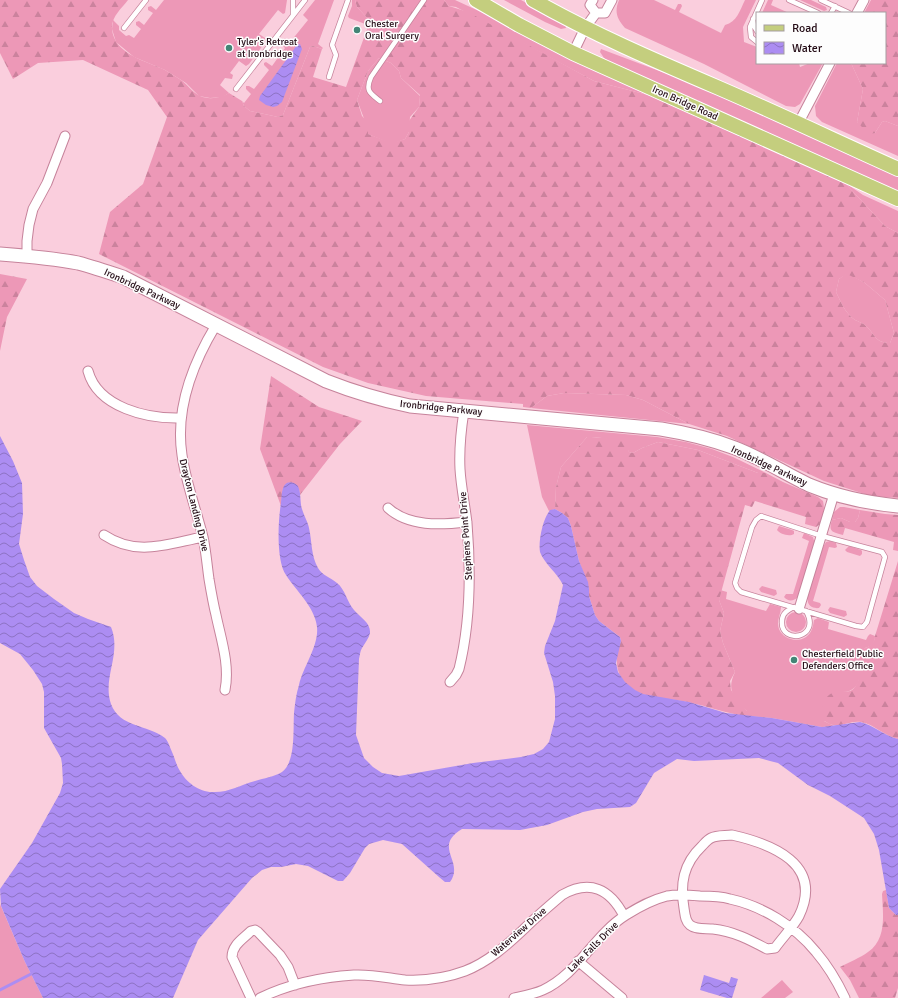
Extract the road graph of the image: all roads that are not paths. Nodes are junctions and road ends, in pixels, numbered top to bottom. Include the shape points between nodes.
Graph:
1 (146, 0) edge
2 (293, 0) edge
3 (304, 0) edge
4 (348, 0) edge
5 (424, 0) edge
6 (476, 0) edge
7 (533, 0) edge
8 (593, 0) edge
9 (612, 0) edge
10 (762, 0) edge
11 (789, 0) edge
12 (821, 0) edge
13 (864, 0) edge
14 (835, 6) junction
15 (756, 12) edge
16 (816, 12) edge
17 (832, 12) edge
18 (847, 12) edge
19 (858, 12) edge
20 (596, 13) junction
21 (756, 13) edge
22 (293, 15) junction
23 (753, 19) junction
24 (124, 28) dead end
25 (585, 28) junction
26 (756, 29) edge
27 (756, 41) edge
28 (573, 53) junction
29 (829, 64) edge
30 (329, 77) dead end
31 (236, 89) dead end
32 (380, 102) dead end
33 (798, 124) junction
34 (65, 136) dead end
35 (898, 169) edge
36 (898, 199) edge
37 (0, 254) edge
38 (28, 256) junction
39 (216, 325) junction
40 (88, 371) dead end
41 (464, 411) junction
42 (181, 418) junction
43 (834, 494) junction
44 (898, 506) edge
45 (388, 508) dead end
46 (467, 522) junction
47 (104, 535) dead end
48 (822, 536) junction
49 (203, 537) junction
50 (800, 609) junction
51 (450, 682) dead end
52 (225, 690) dead end
53 (683, 895) junction
54 (624, 916) junction
55 (790, 928) junction
56 (578, 962) junction
57 (295, 985) junction
58 (251, 998) edge
59 (260, 998) edge
60 (514, 998) edge
61 (622, 998) edge
62 (845, 998) edge

1 - 24 lane
2 - 22 lane
3 - 22 lane
4 - 30 lane via 332,45 336,55
5 - 32 lane via 371,77 368,85 370,92
6 - 28 main road, Iron Bridge Road
7 - 25 main road
8 - 20 street via 590,5
9 - 20 street via 605,13
10 - 15 lane
11 - 16 lane
12 - 14 lane
13 - 19 street
14 - 17 lane
14 - 18 lane
20 - 25 street
21 - 23 lane
22 - 31 lane
23 - 26 lane
23 - 27 lane via 750,27 751,37
25 - 28 street
25 - 33 main road
28 - 36 main road, Iron Bridge Road
29 - 33 street
33 - 35 main road
34 - 38 street via 47,183 33,209 27,240
37 - 38 street, Ironbridge Parkway
38 - 39 street, Ironbridge Parkway via 76,263 111,273
39 - 41 street, Ironbridge Parkway via 353,392 410,406
39 - 42 street, Drayton Landing Drive via 196,361
40 - 42 street via 96,388 120,406 150,416
41 - 43 street, Ironbridge Parkway via 681,433 735,448
41 - 46 street, Stephens Point Drive via 460,470
42 - 49 street, Drayton Landing Drive via 182,455
43 - 44 street, Ironbridge Parkway
43 - 48 street
45 - 46 street via 410,521 429,524
46 - 51 street, Stephens Point Drive via 470,601 459,669
47 - 49 street via 123,545 135,547
48 - 50 street
48 - 50 lane via 882,552 885,557 867,622 863,627 856,626
48 - 50 lane via 761,516 752,527 735,583 741,592
49 - 52 street, Drayton Landing Drive via 227,670
50 - 50 lane via 810,619 808,629 802,635 792,636 784,630 784,613
53 - 54 street, Lake Falls Drive via 653,900
53 - 55 street, Lake Falls Drive via 731,899 764,912
53 - 55 street via 686,921 695,928 735,934 770,950 775,948
53 - 55 street via 685,871 694,855 707,841 732,835 748,839 778,851 791,860 801,872 806,886 806,898
54 - 56 street, Lake Falls Drive via 612,925
54 - 57 street, Waterview Drive via 615,901 606,893 590,887 580,888 562,895 498,953 457,974 426,980 354,975
55 - 62 street, Lake Falls Drive via 816,950 836,979
56 - 60 street, Lake Falls Drive via 556,982 542,990
56 - 61 street
57 - 58 street via 280,955 254,930 234,947 232,952
57 - 59 street, Waterview Drive

